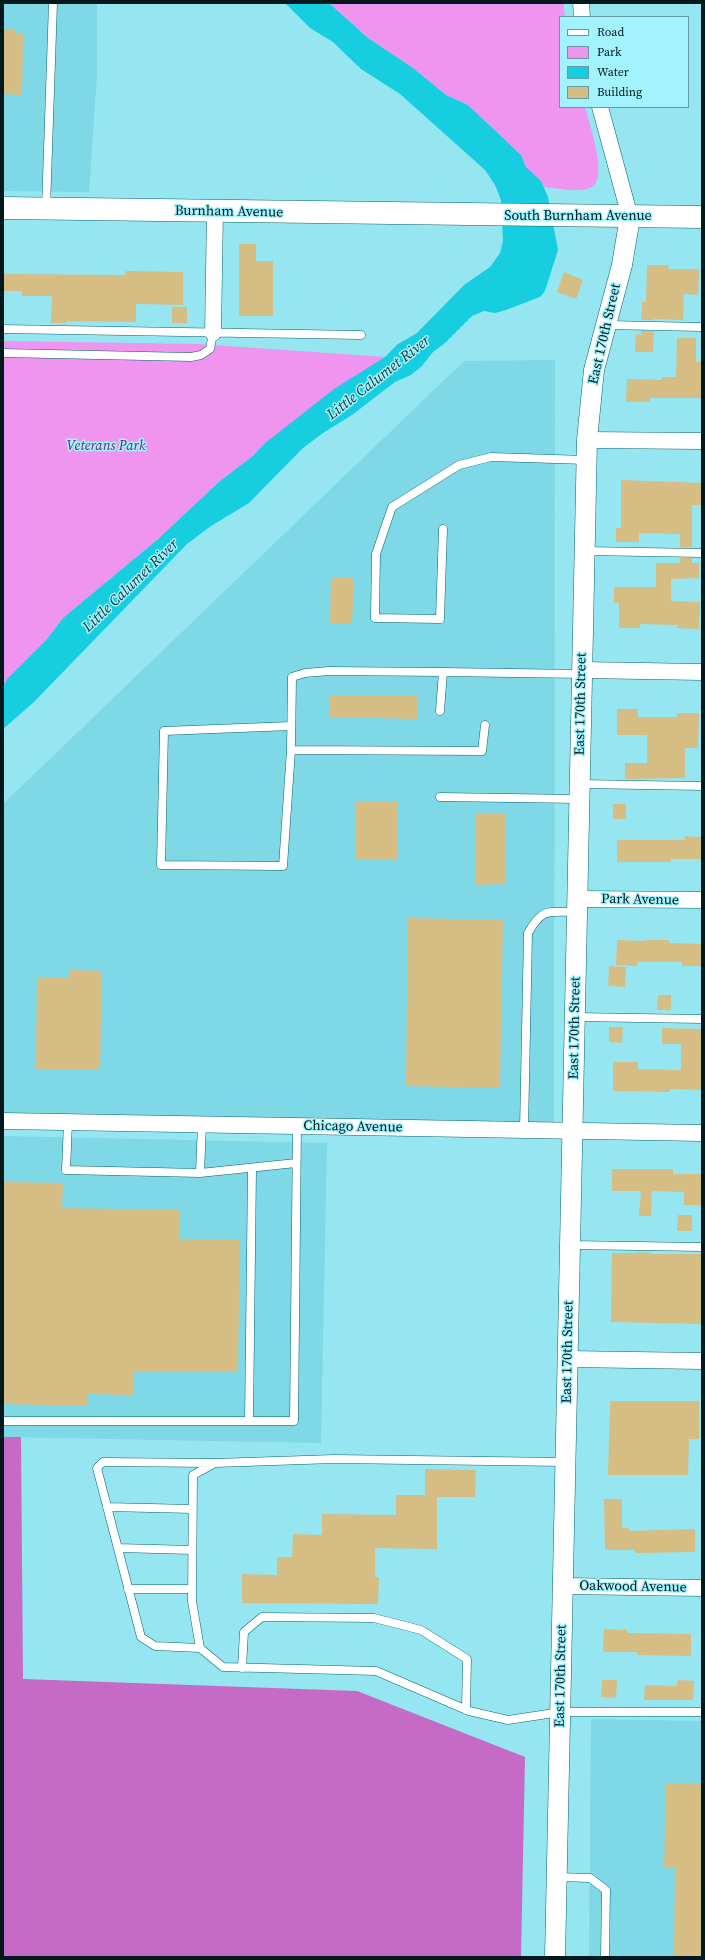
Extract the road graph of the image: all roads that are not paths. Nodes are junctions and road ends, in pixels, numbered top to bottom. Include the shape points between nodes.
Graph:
1 (53, 3) edge
2 (581, 3) edge
3 (582, 16) edge
4 (600, 108) edge
5 (3, 208) edge
6 (46, 208) junction
7 (215, 211) junction
8 (455, 215) joint
9 (630, 217) junction
10 (702, 217) edge
11 (606, 325) junction
12 (702, 327) edge
13 (3, 329) edge
14 (213, 333) junction
15 (361, 335) dead end
16 (3, 353) edge
17 (587, 440) junction
18 (702, 441) edge
19 (586, 460) junction
20 (443, 529) dead end
21 (585, 551) junction
22 (702, 553) edge
23 (443, 672) junction
24 (582, 672) junction
25 (702, 672) edge
26 (440, 711) dead end
27 (485, 725) dead end
28 (291, 726) junction
29 (291, 750) junction
30 (702, 786) edge
31 (580, 791) junction
32 (440, 796) dead end
33 (702, 900) edge
34 (577, 905) junction
35 (575, 1017) junction
36 (702, 1019) edge
37 (3, 1121) edge
38 (68, 1122) junction
39 (202, 1124) junction
40 (297, 1126) junction
41 (524, 1130) junction
42 (572, 1130) junction
43 (702, 1133) edge
44 (296, 1163) junction
45 (252, 1169) junction
46 (200, 1173) junction
47 (570, 1245) junction
48 (702, 1247) edge
49 (568, 1359) junction
50 (702, 1361) edge
51 (3, 1421) edge
52 (249, 1421) junction
53 (566, 1462) junction
54 (215, 1463) junction
55 (107, 1507) junction
56 (193, 1509) junction
57 (118, 1548) junction
58 (192, 1550) junction
59 (563, 1586) junction
60 (702, 1588) edge
61 (128, 1589) junction
62 (192, 1589) junction
63 (200, 1648) junction
64 (242, 1668) junction
65 (466, 1710) junction
66 (561, 1712) junction
67 (702, 1712) edge
68 (557, 1877) junction
69 (555, 1957) edge
70 (605, 1957) edge

1 - 6 lane
2 - 3 street
4 - 9 street, East 170th Street
5 - 6 main road, Burnham Avenue
6 - 7 main road, Burnham Avenue
7 - 8 main road, Burnham Avenue
7 - 14 street
8 - 9 main road, South Burnham Avenue
9 - 10 main road, South Burnham Avenue
9 - 11 street, East 170th Street via 622,264
11 - 12 lane
11 - 17 street, East 170th Street via 594,370
13 - 14 lane
14 - 15 lane
14 - 16 lane via 210,349 201,355 191,357
17 - 18 street
17 - 19 street, East 170th Street
19 - 20 lane via 491,457 459,464 392,507 376,554 374,618 440,619
19 - 21 street, East 170th Street
21 - 22 lane
21 - 24 street, East 170th Street
23 - 24 lane
23 - 26 lane
23 - 28 lane via 329,671 292,677
24 - 25 street
24 - 31 street, East 170th Street
27 - 29 lane via 482,750
28 - 29 lane
28 - 29 lane via 164,731 160,865 283,866
30 - 31 lane
31 - 32 lane
31 - 34 street, East 170th Street
33 - 34 street, Park Avenue
34 - 35 street, East 170th Street
34 - 41 lane via 544,912 536,919 528,934
35 - 36 lane
35 - 42 street, East 170th Street
37 - 38 street, Chicago Avenue
38 - 39 street, Chicago Avenue
38 - 46 lane via 66,1170
39 - 40 street, Chicago Avenue
39 - 46 lane
40 - 41 street, Chicago Avenue
40 - 44 lane
41 - 42 street, Chicago Avenue
42 - 43 street, Chicago Avenue
42 - 47 street, East 170th Street
44 - 45 lane
44 - 52 lane via 294,1421
45 - 46 lane
45 - 52 lane
47 - 48 lane
47 - 49 street, East 170th Street
49 - 50 street
49 - 53 street, East 170th Street
51 - 52 lane
53 - 54 lane via 334,1459
53 - 59 street, East 170th Street
54 - 55 lane via 103,1462 97,1468
54 - 56 lane via 193,1475
55 - 56 lane
55 - 57 lane
56 - 58 lane
57 - 58 lane
57 - 61 lane
58 - 62 lane
59 - 60 street, Oakwood Avenue
59 - 66 street, East 170th Street
61 - 62 lane
61 - 63 lane via 141,1637 155,1646
62 - 63 lane
63 - 64 lane via 223,1667
64 - 65 lane via 376,1671
64 - 65 lane via 244,1632 262,1617 374,1618 421,1630 467,1659
65 - 66 lane via 508,1720
66 - 67 lane
66 - 68 street, East 170th Street
68 - 69 street, East 170th Street
68 - 70 lane via 590,1878 606,1890

